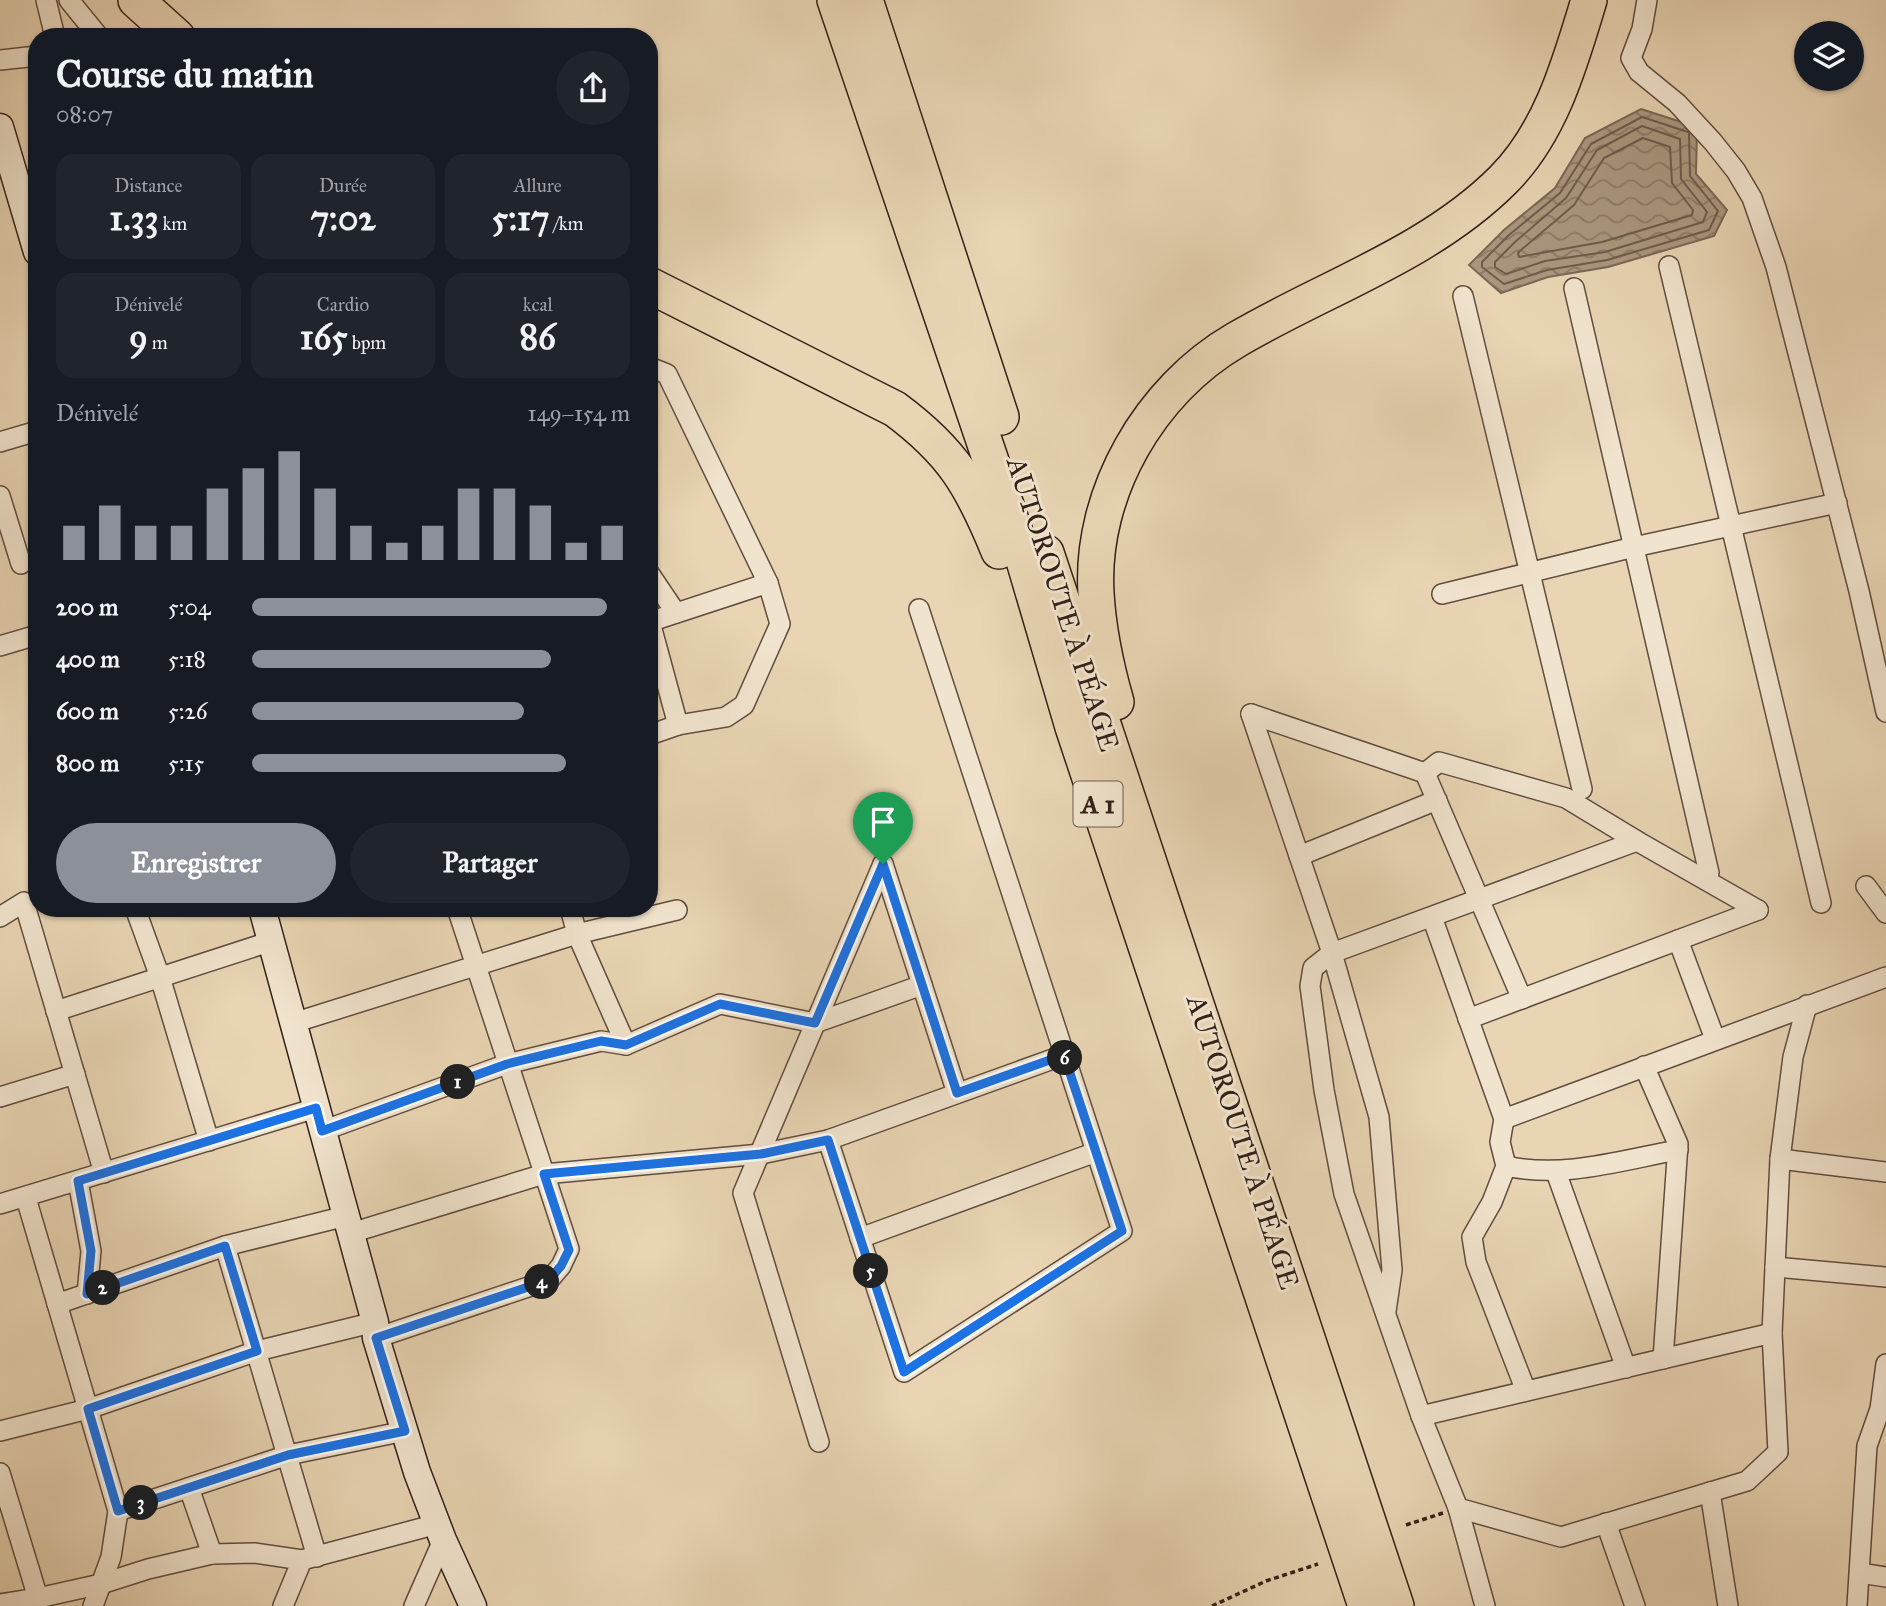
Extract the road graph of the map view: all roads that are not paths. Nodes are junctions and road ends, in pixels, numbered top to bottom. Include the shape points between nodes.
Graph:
1 (46, 0) edge
2 (69, 0) edge
3 (136, 0) edge
4 (835, 0) edge
5 (865, 0) edge
6 (1590, 0) edge
7 (1647, 0) edge
8 (53, 28) edge
9 (92, 28) edge
10 (167, 28) edge
11 (28, 57) edge
12 (0, 60) edge
13 (0, 127) edge
14 (28, 222) edge
15 (1669, 266) dead end
16 (1574, 288) dead end
17 (658, 290) edge
18 (1463, 296) dead end
19 (658, 370) edge
20 (28, 434) edge
21 (0, 442) edge
22 (0, 496) edge
23 (1837, 503) junction
24 (1732, 526) junction
25 (1634, 547) junction
26 (21, 564) dead end
27 (1531, 573) junction
28 (768, 583) junction
29 (658, 586) edge
30 (1442, 594) dead end
31 (919, 609) dead end
32 (676, 613) junction
33 (658, 619) edge
34 (28, 638) edge
35 (0, 646) edge
36 (658, 651) edge
37 (1886, 712) edge
38 (678, 725) junction
39 (1073, 727) junction
40 (658, 732) edge
41 (1425, 773) junction
42 (1582, 789) dead end
43 (1437, 800) junction
44 (1637, 841) junction
45 (1299, 856) junction
46 (1709, 873) dead end
47 (1867, 886) dead end
48 (1162, 899) junction
49 (1479, 899) junction
50 (28, 901) edge
51 (1821, 903) dead end
52 (677, 910) dead end
53 (1886, 913) edge
54 (658, 915) edge
55 (1432, 916) junction
56 (0, 917) edge
57 (34, 917) edge
58 (138, 917) edge
59 (265, 917) edge
60 (460, 917) edge
61 (572, 917) edge
62 (648, 917) edge
63 (577, 934) junction
64 (1678, 940) junction
65 (272, 941) junction
66 (1332, 953) junction
67 (475, 966) junction
68 (1886, 976) edge
69 (160, 977) junction
70 (922, 985) junction
71 (1522, 999) junction
72 (1807, 1005) junction
73 (56, 1011) junction
74 (1468, 1020) junction
75 (293, 1023) junction
76 (815, 1023) junction
77 (1715, 1039) junction
78 (626, 1045) junction
79 (1064, 1055) junction
80 (507, 1064) junction
81 (1644, 1066) junction
82 (75, 1074) junction
83 (957, 1093) junction
84 (0, 1097) edge
85 (1504, 1119) junction
86 (319, 1120) junction
87 (828, 1140) junction
88 (209, 1141) junction
89 (1678, 1150) junction
90 (1096, 1152) junction
91 (761, 1154) junction
92 (1780, 1159) junction
93 (1506, 1166) junction
94 (1556, 1172) junction
95 (1886, 1172) edge
96 (104, 1173) junction
97 (544, 1174) junction
98 (78, 1181) junction
99 (26, 1198) junction
100 (0, 1204) edge
101 (348, 1225) junction
102 (860, 1238) junction
103 (225, 1246) junction
104 (1775, 1267) junction
105 (1886, 1277) edge
106 (87, 1294) junction
107 (57, 1304) junction
108 (1385, 1315) junction
109 (376, 1330) junction
110 (1772, 1333) junction
111 (257, 1351) junction
112 (1663, 1359) junction
113 (1886, 1364) edge
114 (1626, 1367) junction
115 (1525, 1391) junction
116 (88, 1409) junction
117 (1883, 1409) edge
118 (1420, 1416) junction
119 (0, 1431) edge
120 (405, 1431) junction
121 (819, 1442) dead end
122 (288, 1455) junction
123 (0, 1473) edge
124 (189, 1488) junction
125 (1710, 1492) junction
126 (1458, 1508) junction
127 (118, 1511) junction
128 (1606, 1523) junction
129 (440, 1532) junction
130 (212, 1554) junction
131 (309, 1558) junction
132 (1860, 1573) junction
133 (1886, 1577) edge
134 (101, 1584) junction
135 (38, 1598) junction
136 (0, 1604) edge
137 (93, 1606) edge
138 (283, 1606) edge
139 (414, 1606) edge
140 (473, 1606) edge
141 (1366, 1606) edge
142 (1396, 1606) edge
143 (1485, 1606) edge
144 (1635, 1606) edge
145 (1728, 1606) edge
146 (1857, 1606) edge

1 - 8 street
2 - 9 street
3 - 10 highway
4 - 39 highway, A 1 via 1020,547
5 - 48 highway, AUTOROUTE À PÉAGE / A 1
6 - 48 highway via 1550,111 1519,163 1502,181 1448,225 1234,341 1192,371 1156,409 1126,457 1107,502 1096,591 1112,688 1159,856
7 - 23 street via 1631,58 1639,72 1677,103 1713,142 1752,198 1776,267
11 - 12 street
13 - 14 street
15 - 24 street
16 - 25 street
17 - 39 highway via 895,409 936,442 965,479 982,511 1036,651
18 - 27 street
19 - 28 street via 667,374
20 - 21 street
22 - 26 street
23 - 24 street
23 - 37 street
24 - 25 street
24 - 51 street
25 - 27 street
25 - 46 street
27 - 30 street
27 - 42 street
28 - 32 street
28 - 38 street via 780,624 744,705 726,717
29 - 32 street
31 - 79 street
32 - 33 street
34 - 35 street
36 - 38 street
38 - 40 street
39 - 141 highway, A 1
41 - 43 street
41 - 44 street via 1439,762 1566,798
41 - 45 street via 1251,714
43 - 45 street
43 - 49 street
44 - 49 street
44 - 64 street via 1758,910
45 - 66 street
47 - 53 street
48 - 142 highway, AUTOROUTE À PÉAGE / A 1
49 - 55 street
49 - 71 street
50 - 56 street
52 - 54 street
55 - 66 street
55 - 74 street
57 - 73 street
58 - 69 street
59 - 65 street
60 - 67 street
61 - 63 street
62 - 63 street
63 - 67 street
63 - 78 street
64 - 71 street
64 - 77 street
65 - 69 street
65 - 75 street
66 - 108 street via 1379,1117 1392,1270
66 - 108 street via 1313,968 1310,986 1324,1090 1343,1194
67 - 75 street
67 - 80 street
68 - 72 street
69 - 73 street
69 - 88 street
70 - 76 street
70 - 76 street via 883,864
70 - 83 street
71 - 74 street
72 - 77 street
72 - 92 street via 1793,1057
73 - 82 street
74 - 85 street
75 - 86 street
76 - 78 street via 720,1004
76 - 91 street
77 - 81 street
78 - 80 street via 601,1041
79 - 83 street
79 - 90 street
80 - 86 street
80 - 97 street
81 - 85 street
81 - 89 street
82 - 84 street
82 - 96 street
83 - 87 street
85 - 93 street via 1500,1142
86 - 88 street
86 - 101 street
87 - 91 street
87 - 102 street
88 - 96 street
89 - 94 street
89 - 112 street
90 - 102 street
90 - 102 street via 1122,1231 904,1372
91 - 97 street
91 - 121 street via 743,1193
92 - 95 street
92 - 104 street
93 - 94 street
93 - 115 street via 1472,1237 1476,1262
94 - 114 street
96 - 98 street
97 - 101 street
97 - 109 street via 569,1250 549,1280
98 - 99 street
98 - 106 street via 91,1251
99 - 100 street
99 - 107 street
101 - 103 street
101 - 109 street
103 - 106 street
103 - 111 street
104 - 105 street
104 - 110 street
106 - 107 street
107 - 116 street
108 - 118 street
109 - 111 street
109 - 120 street
110 - 112 street
110 - 125 street via 1778,1451 1747,1480
111 - 116 street
111 - 122 street
112 - 114 street
113 - 117 street
114 - 115 street
115 - 118 street
116 - 119 street
116 - 127 street
117 - 132 street via 1867,1446
118 - 126 street
120 - 122 street
120 - 129 street
122 - 124 street
122 - 131 street
123 - 135 street
124 - 127 street
124 - 130 street
125 - 128 street
125 - 145 street
126 - 128 street via 1561,1536
126 - 143 street
127 - 134 street via 111,1558
128 - 144 street
129 - 131 street
129 - 139 street
129 - 140 street
130 - 131 street
130 - 134 street
131 - 138 street
132 - 133 street
132 - 146 street
134 - 135 street
134 - 137 street
135 - 136 street

